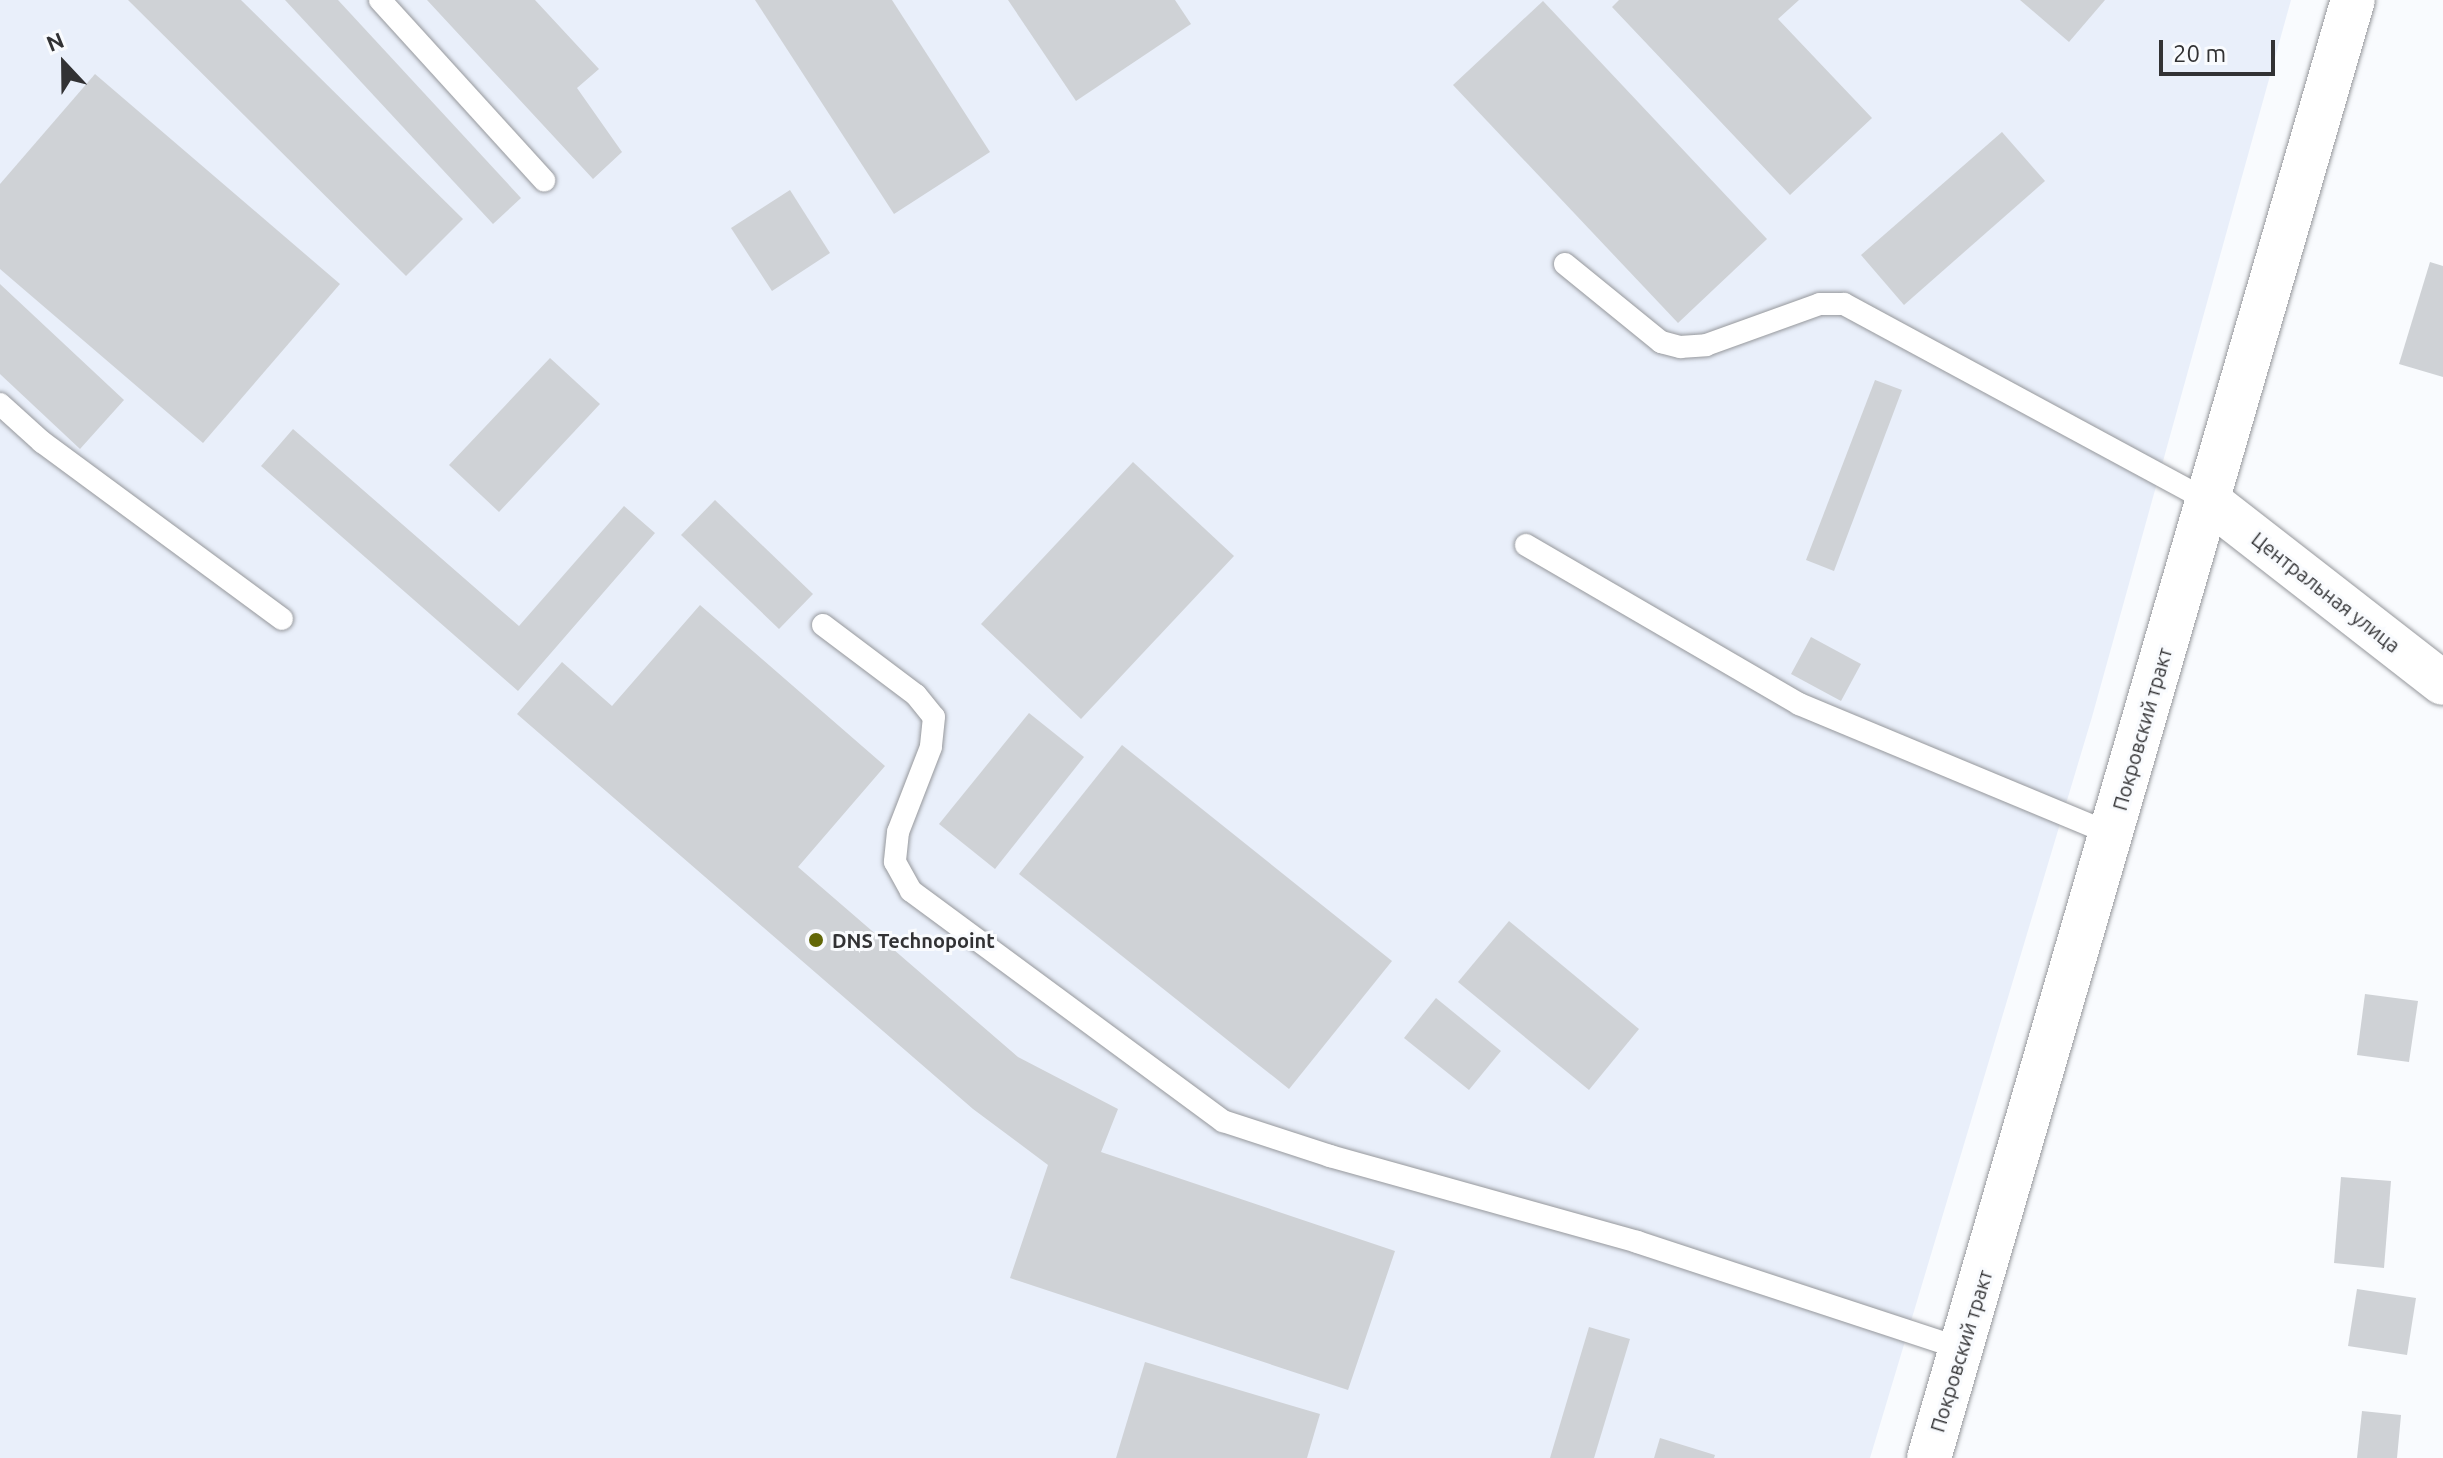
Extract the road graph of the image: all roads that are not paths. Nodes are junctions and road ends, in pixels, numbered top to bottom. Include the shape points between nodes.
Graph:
1 (380, 0) edge
2 (2353, 0) edge
3 (544, 180) dead end
4 (1565, 264) dead end
5 (0, 404) edge
6 (2209, 501) junction
7 (1526, 545) dead end
8 (282, 619) dead end
9 (823, 625) dead end
10 (2443, 683) edge
11 (2112, 834) junction
12 (1962, 1349) junction
13 (1929, 1458) edge

1 - 3 lane
2 - 6 main road, Покровский тракт
4 - 6 lane via 1661,342 1680,347 1706,345 1820,304 1844,304
5 - 8 lane via 42,442
6 - 10 main road, Центральная улица
6 - 11 main road, Покровский тракт
7 - 11 lane via 1799,704
9 - 12 lane via 916,695 934,717 931,747 898,832 895,862 911,891 1223,1121 1637,1242
11 - 12 main road, Покровский тракт
12 - 13 main road, Покровский тракт

